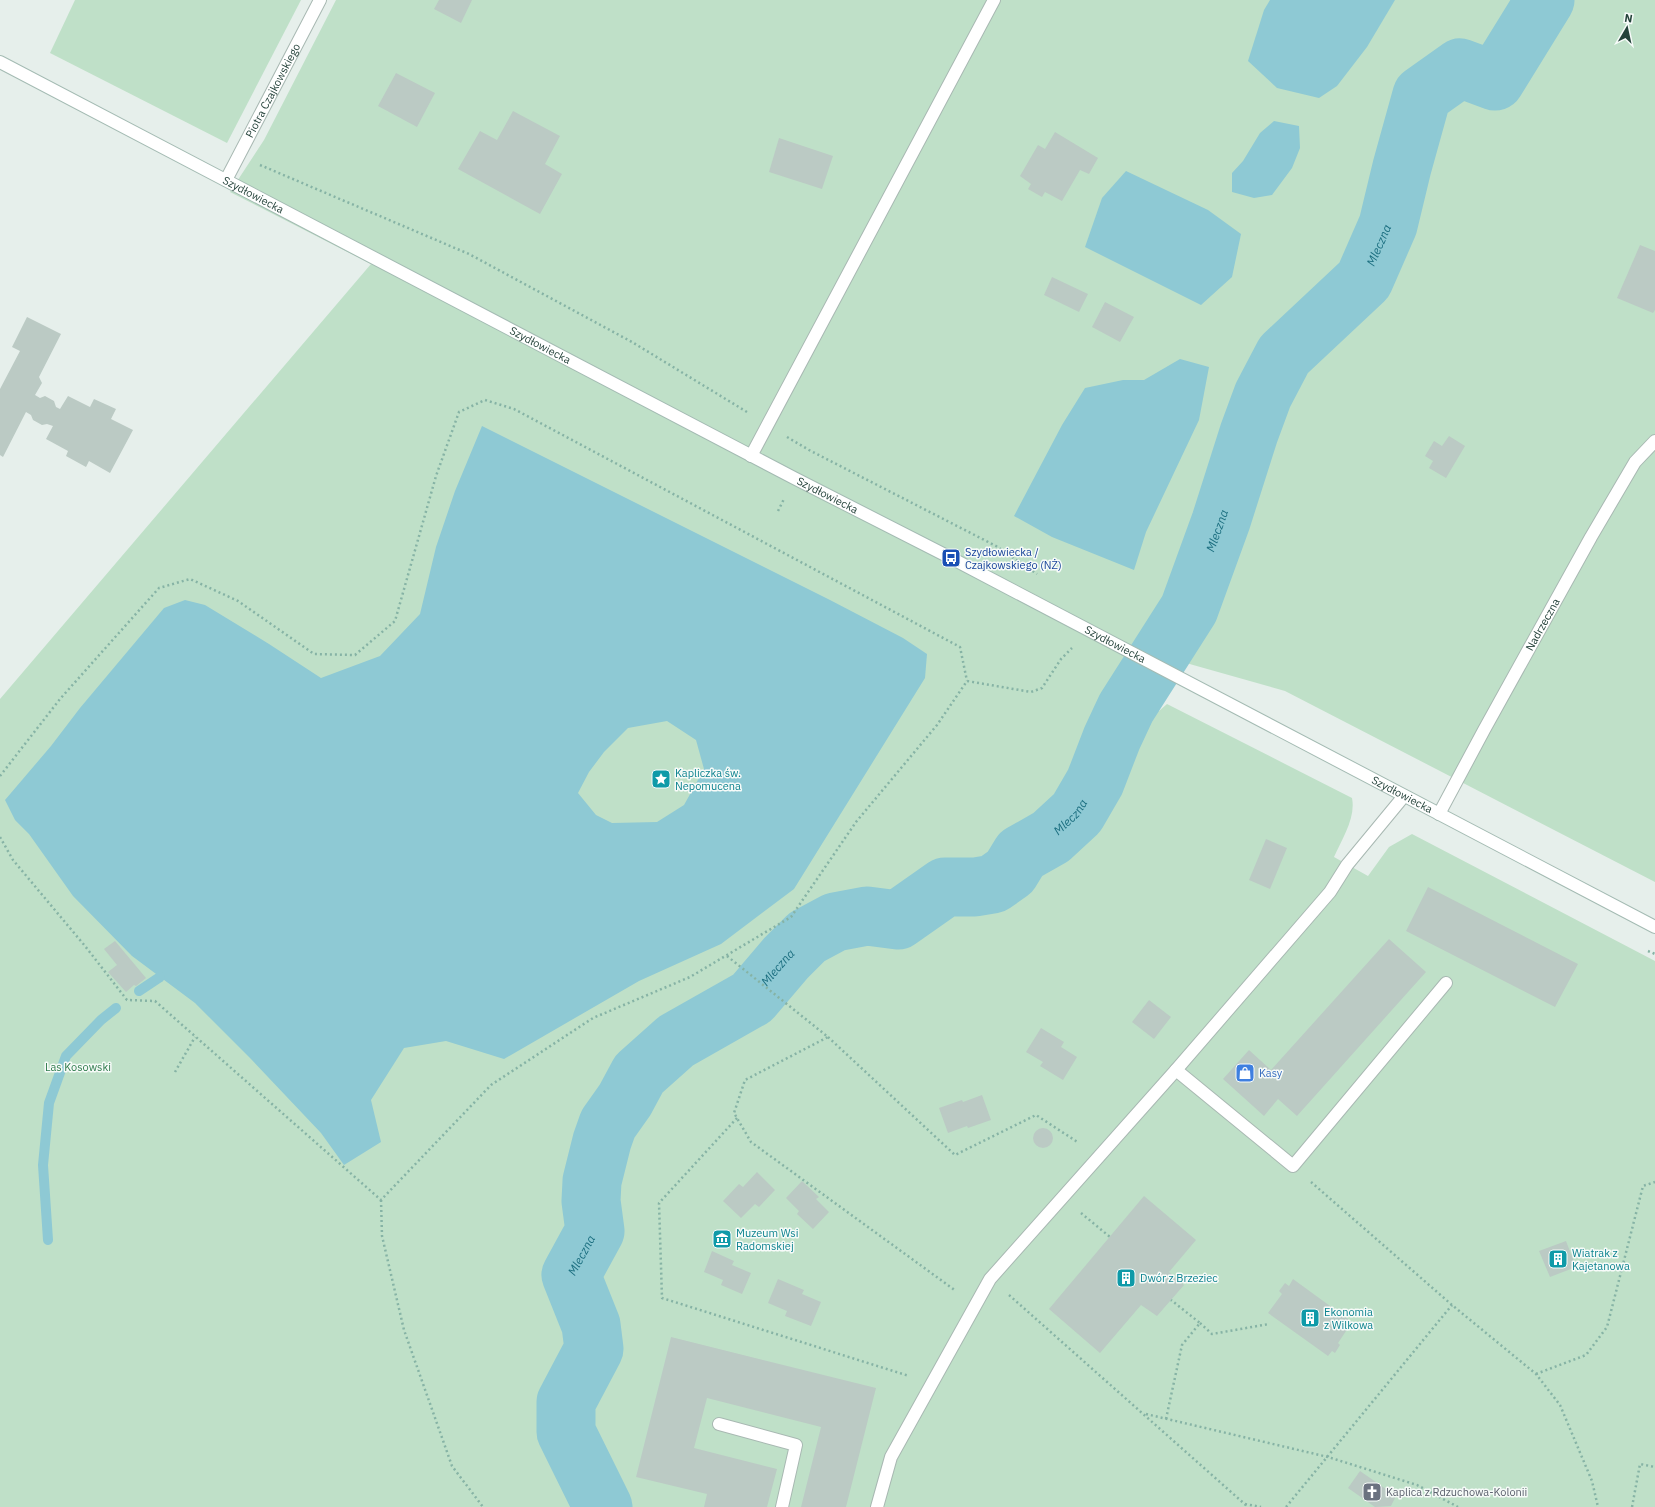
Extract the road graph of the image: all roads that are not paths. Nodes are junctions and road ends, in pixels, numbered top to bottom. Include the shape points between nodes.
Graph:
1 (320, 0) edge
2 (994, 0) edge
3 (0, 62) edge
4 (226, 180) junction
5 (1655, 441) edge
6 (751, 456) junction
7 (1404, 796) junction
8 (1439, 814) junction
9 (1655, 927) edge
10 (1446, 983) dead end
11 (1176, 1070) junction
12 (719, 1424) dead end
13 (782, 1507) edge
14 (877, 1507) edge

1 - 4 street, Piotra Czajkowskiego
2 - 6 street
3 - 4 street, Szydłowiecka
4 - 6 street, Szydłowiecka
5 - 8 street, Nadrzeczna via 1635,462 1599,523
6 - 7 street, Szydłowiecka
7 - 8 street, Szydłowiecka
7 - 11 street via 1347,864 1330,892
8 - 9 street, Szydłowiecka
10 - 11 street via 1293,1166
11 - 14 street via 990,1279 891,1457
12 - 13 street via 796,1445

